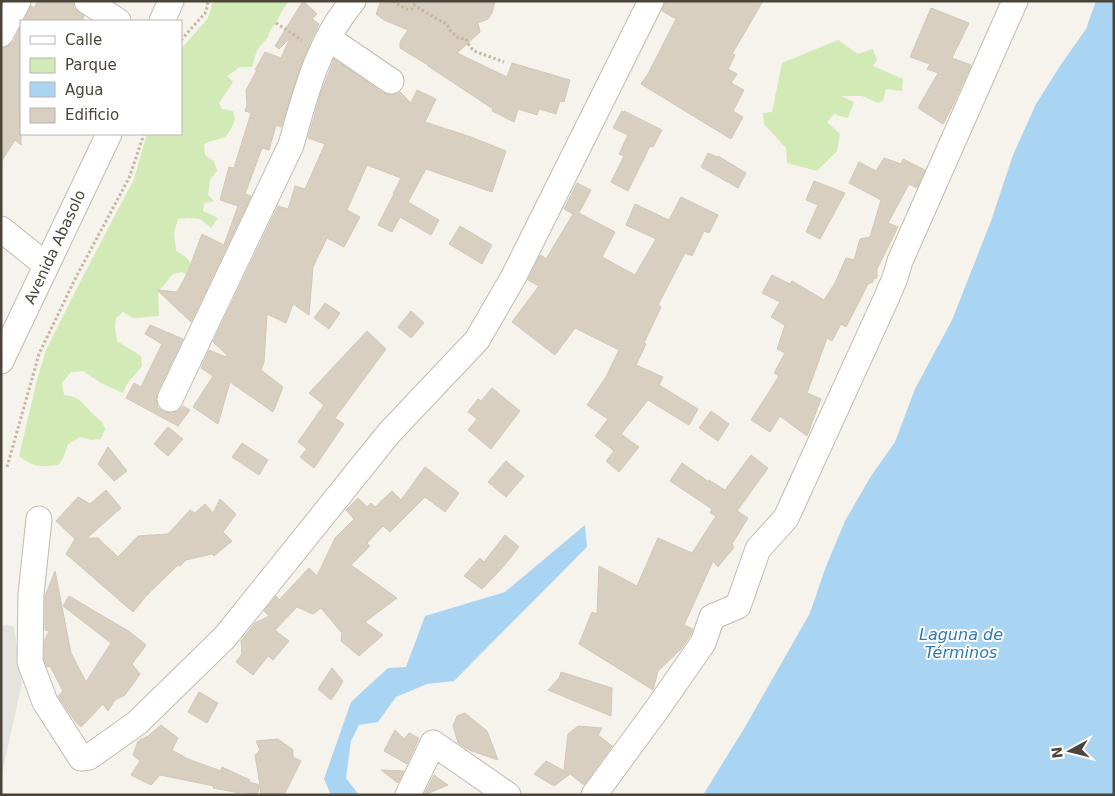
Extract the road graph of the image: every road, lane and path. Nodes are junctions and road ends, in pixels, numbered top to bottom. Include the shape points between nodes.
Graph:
1 (18, 1) edge
2 (87, 1) edge
3 (171, 1) edge
4 (208, 1) edge
5 (353, 1) edge
6 (393, 1) edge
7 (652, 1) edge
8 (1015, 1) edge
9 (116, 20) edge
10 (162, 20) edge
11 (276, 23) dead end
12 (1, 34) edge
13 (182, 39) edge
14 (325, 44) junction
15 (504, 62) dead end
16 (391, 81) dead end
17 (109, 135) edge
18 (144, 135) edge
19 (1, 229) edge
20 (46, 265) junction
21 (1, 361) edge
22 (170, 399) dead end
23 (7, 467) dead end
24 (38, 519) dead end
25 (408, 795) edge
26 (508, 795) edge
27 (594, 795) edge

1 - 12 street
2 - 9 street
3 - 10 street
4 - 13 path via 206,12
5 - 14 street
6 - 15 path via 406,10 412,10 414,5 419,7 447,24 458,38 466,39 474,51
7 - 24 street via 514,276 477,340 389,432 225,637 137,724 89,757 81,758 45,702 30,662 31,594
8 - 27 street via 786,518 758,549 738,606 712,617 703,643
11 - 14 path
14 - 16 street
14 - 22 street via 313,70 291,145
17 - 20 street, Avenida Abasolo
18 - 23 path via 129,178 39,354
19 - 20 street
20 - 21 street, Avenida Abasolo
25 - 26 street via 433,743

